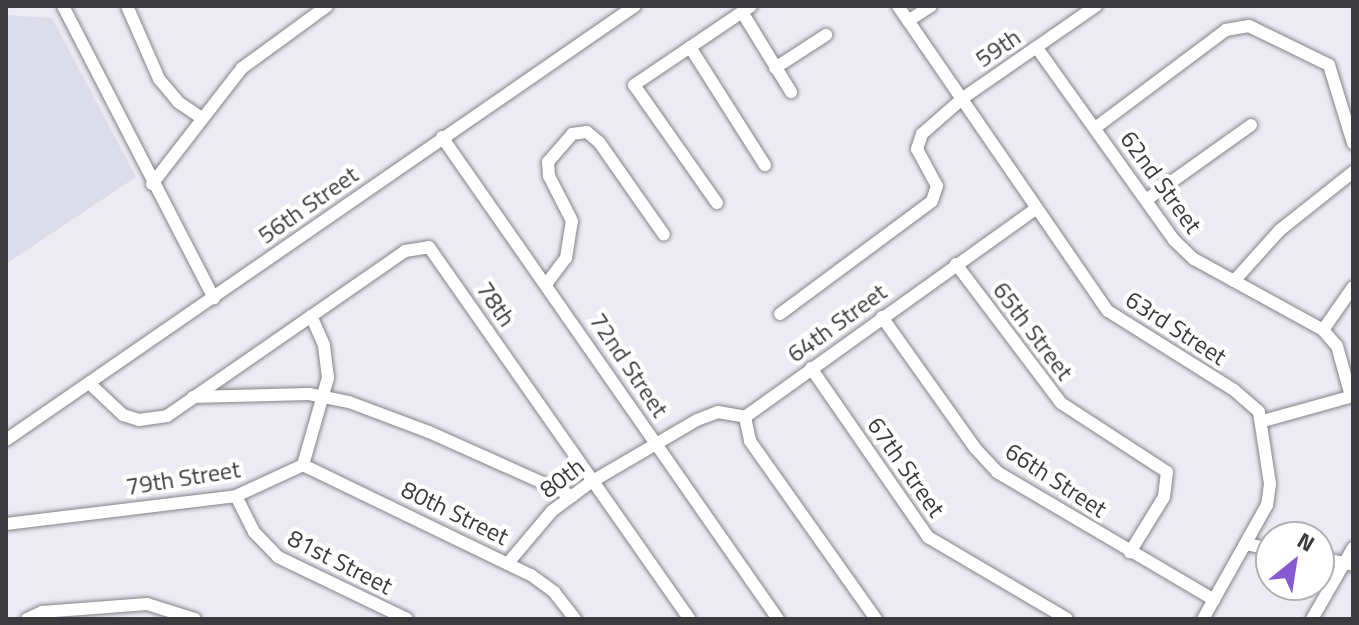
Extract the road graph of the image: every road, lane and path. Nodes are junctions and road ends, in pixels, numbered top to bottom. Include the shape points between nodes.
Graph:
1 (63, 6) edge
2 (127, 6) edge
3 (325, 6) edge
4 (635, 6) edge
5 (898, 6) edge
6 (931, 6) edge
7 (1096, 6) edge
8 (747, 9) edge
9 (908, 21) junction
10 (826, 35) dead end
11 (690, 47) junction
12 (1037, 48) junction
13 (775, 68) junction
14 (791, 92) dead end
15 (963, 98) junction
16 (202, 118) junction
17 (1251, 125) dead end
18 (1095, 128) junction
19 (442, 137) junction
20 (1353, 143) edge
21 (765, 165) dead end
22 (1353, 172) edge
23 (152, 184) junction
24 (1146, 200) junction
25 (717, 203) dead end
26 (1035, 209) junction
27 (664, 235) dead end
28 (956, 264) junction
29 (1234, 281) junction
30 (547, 283) junction
31 (1353, 287) edge
32 (214, 298) junction
33 (780, 314) dead end
34 (311, 316) junction
35 (882, 317) junction
36 (1323, 330) junction
37 (811, 368) junction
38 (89, 383) junction
39 (1352, 396) edge
40 (193, 397) junction
41 (326, 397) junction
42 (745, 417) junction
43 (1263, 421) junction
44 (6, 440) edge
45 (655, 443) junction
46 (303, 465) junction
47 (591, 482) junction
48 (236, 496) junction
49 (572, 496) junction
50 (6, 524) edge
51 (1246, 544) junction
52 (1255, 546) edge
53 (1353, 548) edge
54 (1130, 552) junction
55 (508, 563) junction
56 (1349, 563) edge
57 (1214, 600) junction
58 (95, 613) edge
59 (27, 619) edge
60 (195, 619) edge
61 (407, 619) edge
62 (575, 619) edge
63 (689, 619) edge
64 (778, 619) edge
65 (876, 619) edge
66 (1067, 619) edge
67 (1203, 619) edge
68 (1312, 619) edge

1 - 23 street
2 - 16 street via 159,79 178,102
3 - 16 street via 250,61
4 - 19 street, 56th Street
5 - 9 street, 63rd Street
6 - 9 street
7 - 12 street, 59th
8 - 11 street
8 - 13 street
9 - 15 street, 63rd Street
10 - 13 street
11 - 21 street
11 - 25 street via 634,85
12 - 15 street, 59th
12 - 18 street, 62nd Street
13 - 14 street
15 - 26 street, 63rd Street
15 - 33 street, 59th via 916,143 937,186 932,201
16 - 23 street
17 - 24 street
18 - 20 street via 1226,30 1249,26 1329,65
18 - 24 street, 62nd Street
19 - 30 street, 72nd Street
19 - 32 street, 56th Street
22 - 29 street via 1280,230
23 - 32 street
24 - 29 street, 62nd Street via 1185,251
26 - 28 street, 64th Street
26 - 43 street, 63rd Street via 1116,318 1234,390
27 - 30 street via 599,142 587,132 572,134 548,162 549,176 572,221 566,258
28 - 35 street, 64th Street
28 - 54 street, 65th Street via 1061,403 1167,472 1164,497
29 - 36 street, 62nd Street
30 - 45 street, 72nd Street
31 - 36 street
32 - 38 street, 56th Street
34 - 40 street, 78th
34 - 41 street via 327,357
34 - 47 street, 78th via 405,251 429,247
35 - 37 street, 64th Street
35 - 54 street, 66th Street via 983,458 1020,488
36 - 39 street via 1337,346
37 - 42 street, 64th Street
37 - 66 street, 67th Street via 928,537
38 - 40 street, 78th via 123,415 139,420 167,416
38 - 44 street, 56th Street
39 - 43 street
40 - 41 street
41 - 46 street
41 - 49 street via 429,432
42 - 45 street via 718,412
42 - 65 street via 750,441
43 - 51 street via 1269,495
45 - 47 street, 80th
45 - 64 street, 72nd Street
46 - 48 street, 79th Street
46 - 55 street, 80th Street
47 - 49 street, 80th
47 - 63 street, 78th
48 - 50 street, 79th Street
48 - 61 street, 81st Street via 254,532 278,557
49 - 55 street, 80th via 527,536
51 - 52 street
51 - 57 street
53 - 56 street
54 - 57 street, 66th Street
55 - 62 street, 80th Street via 554,592
56 - 68 street
57 - 67 street
58 - 59 street via 42,612
58 - 60 street via 147,604

